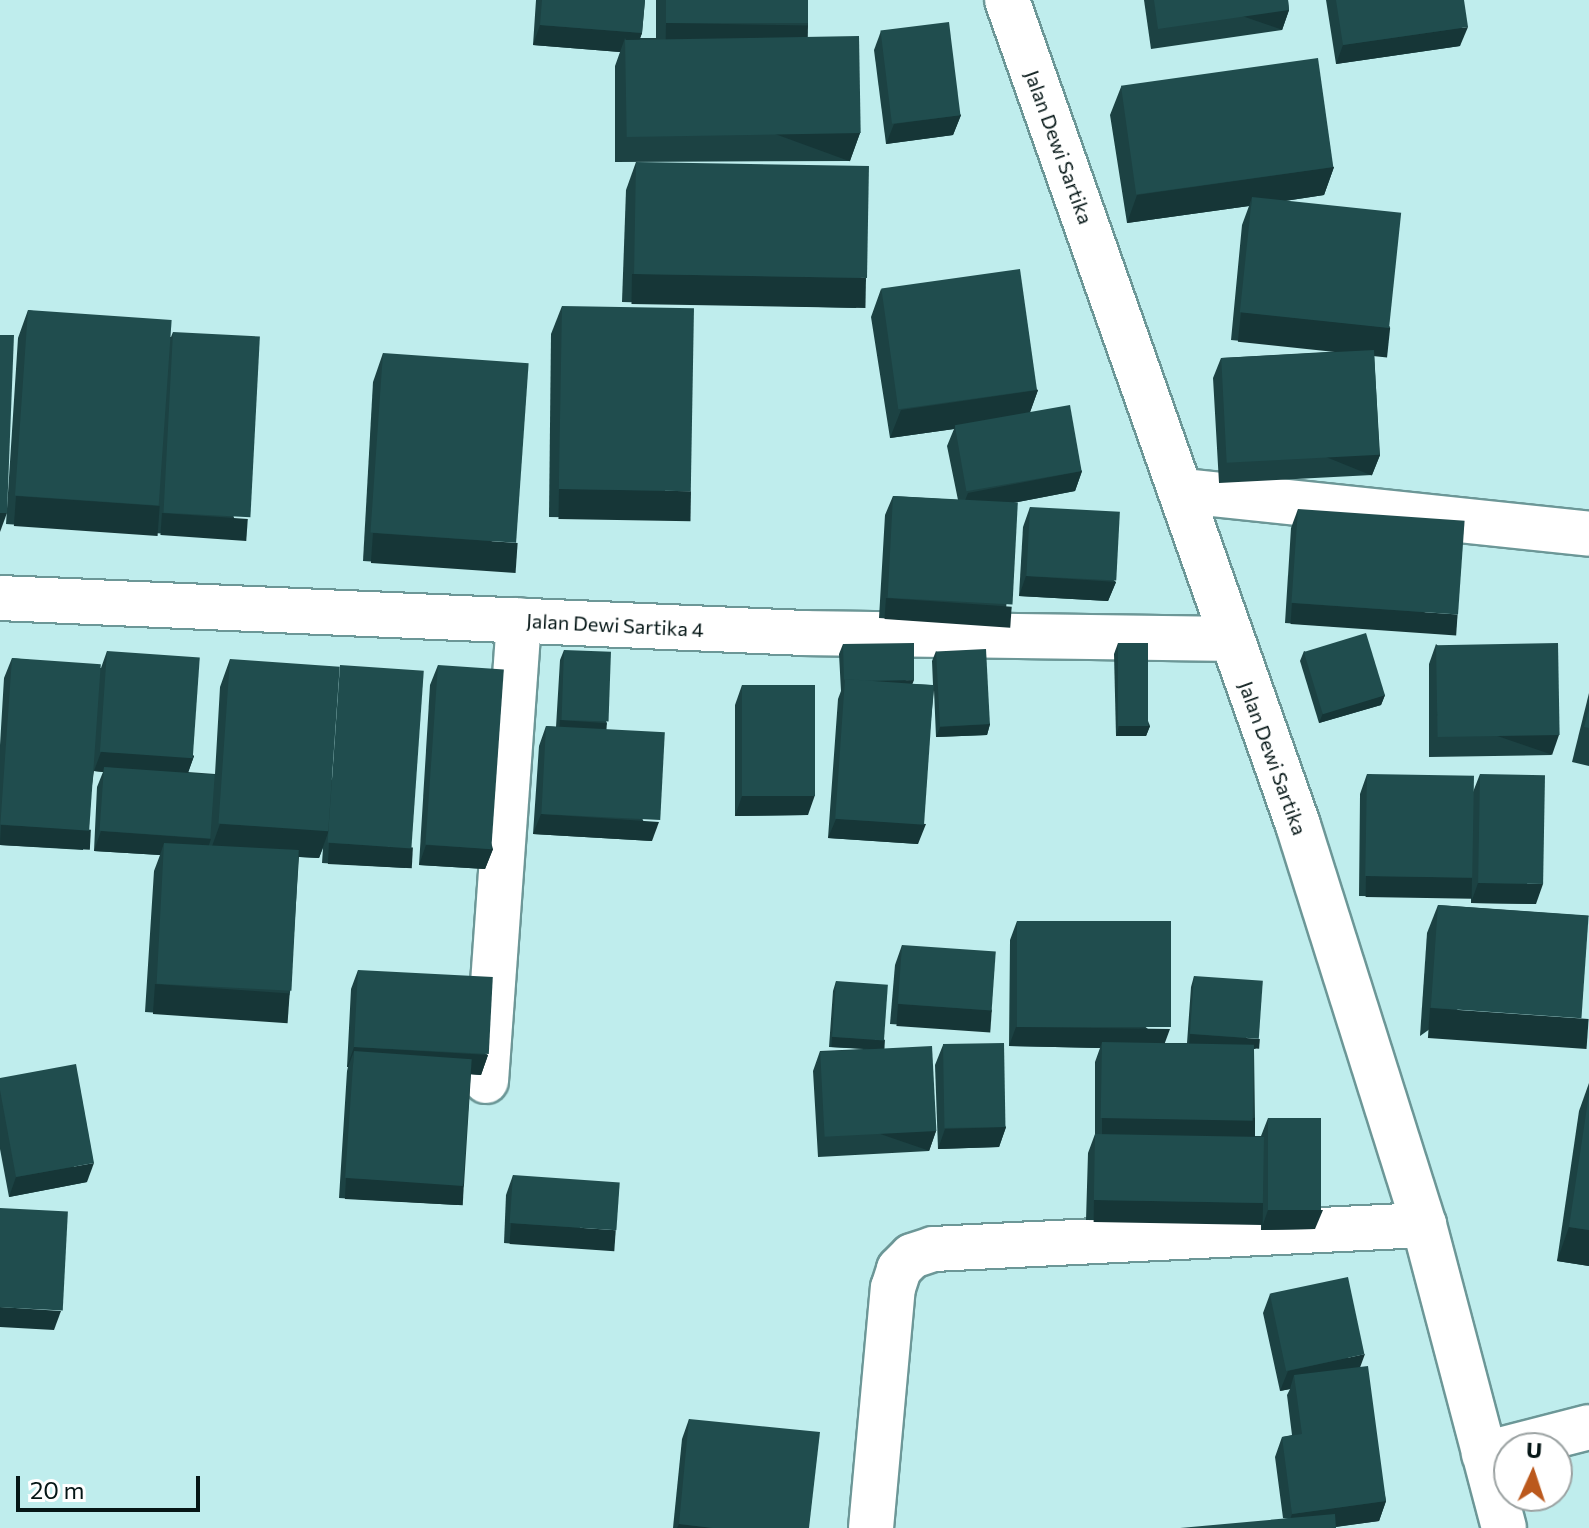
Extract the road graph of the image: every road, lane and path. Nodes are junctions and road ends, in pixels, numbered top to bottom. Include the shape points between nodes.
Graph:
1 (1007, 0) edge
2 (1183, 491) junction
3 (1589, 534) edge
4 (0, 598) edge
5 (519, 620) junction
6 (1231, 639) junction
7 (486, 1081) edge
8 (1424, 1225) junction
9 (1589, 1427) edge
10 (1484, 1454) junction
11 (871, 1528) edge
12 (1504, 1528) edge

1 - 2 street, Jalan Dewi Sartika
2 - 3 street
2 - 6 street, Jalan Dewi Sartika
4 - 5 street, Jalan Dewi Sartika 4
5 - 6 street, Jalan Dewi Sartika 4 via 805,633
5 - 7 street
6 - 8 street, Jalan Dewi Sartika via 1298,825
8 - 10 street, Jalan Dewi Sartika
8 - 11 street via 933,1249 912,1256 899,1269 893,1288
9 - 10 street
10 - 12 street, Jalan Dewi Sartika

